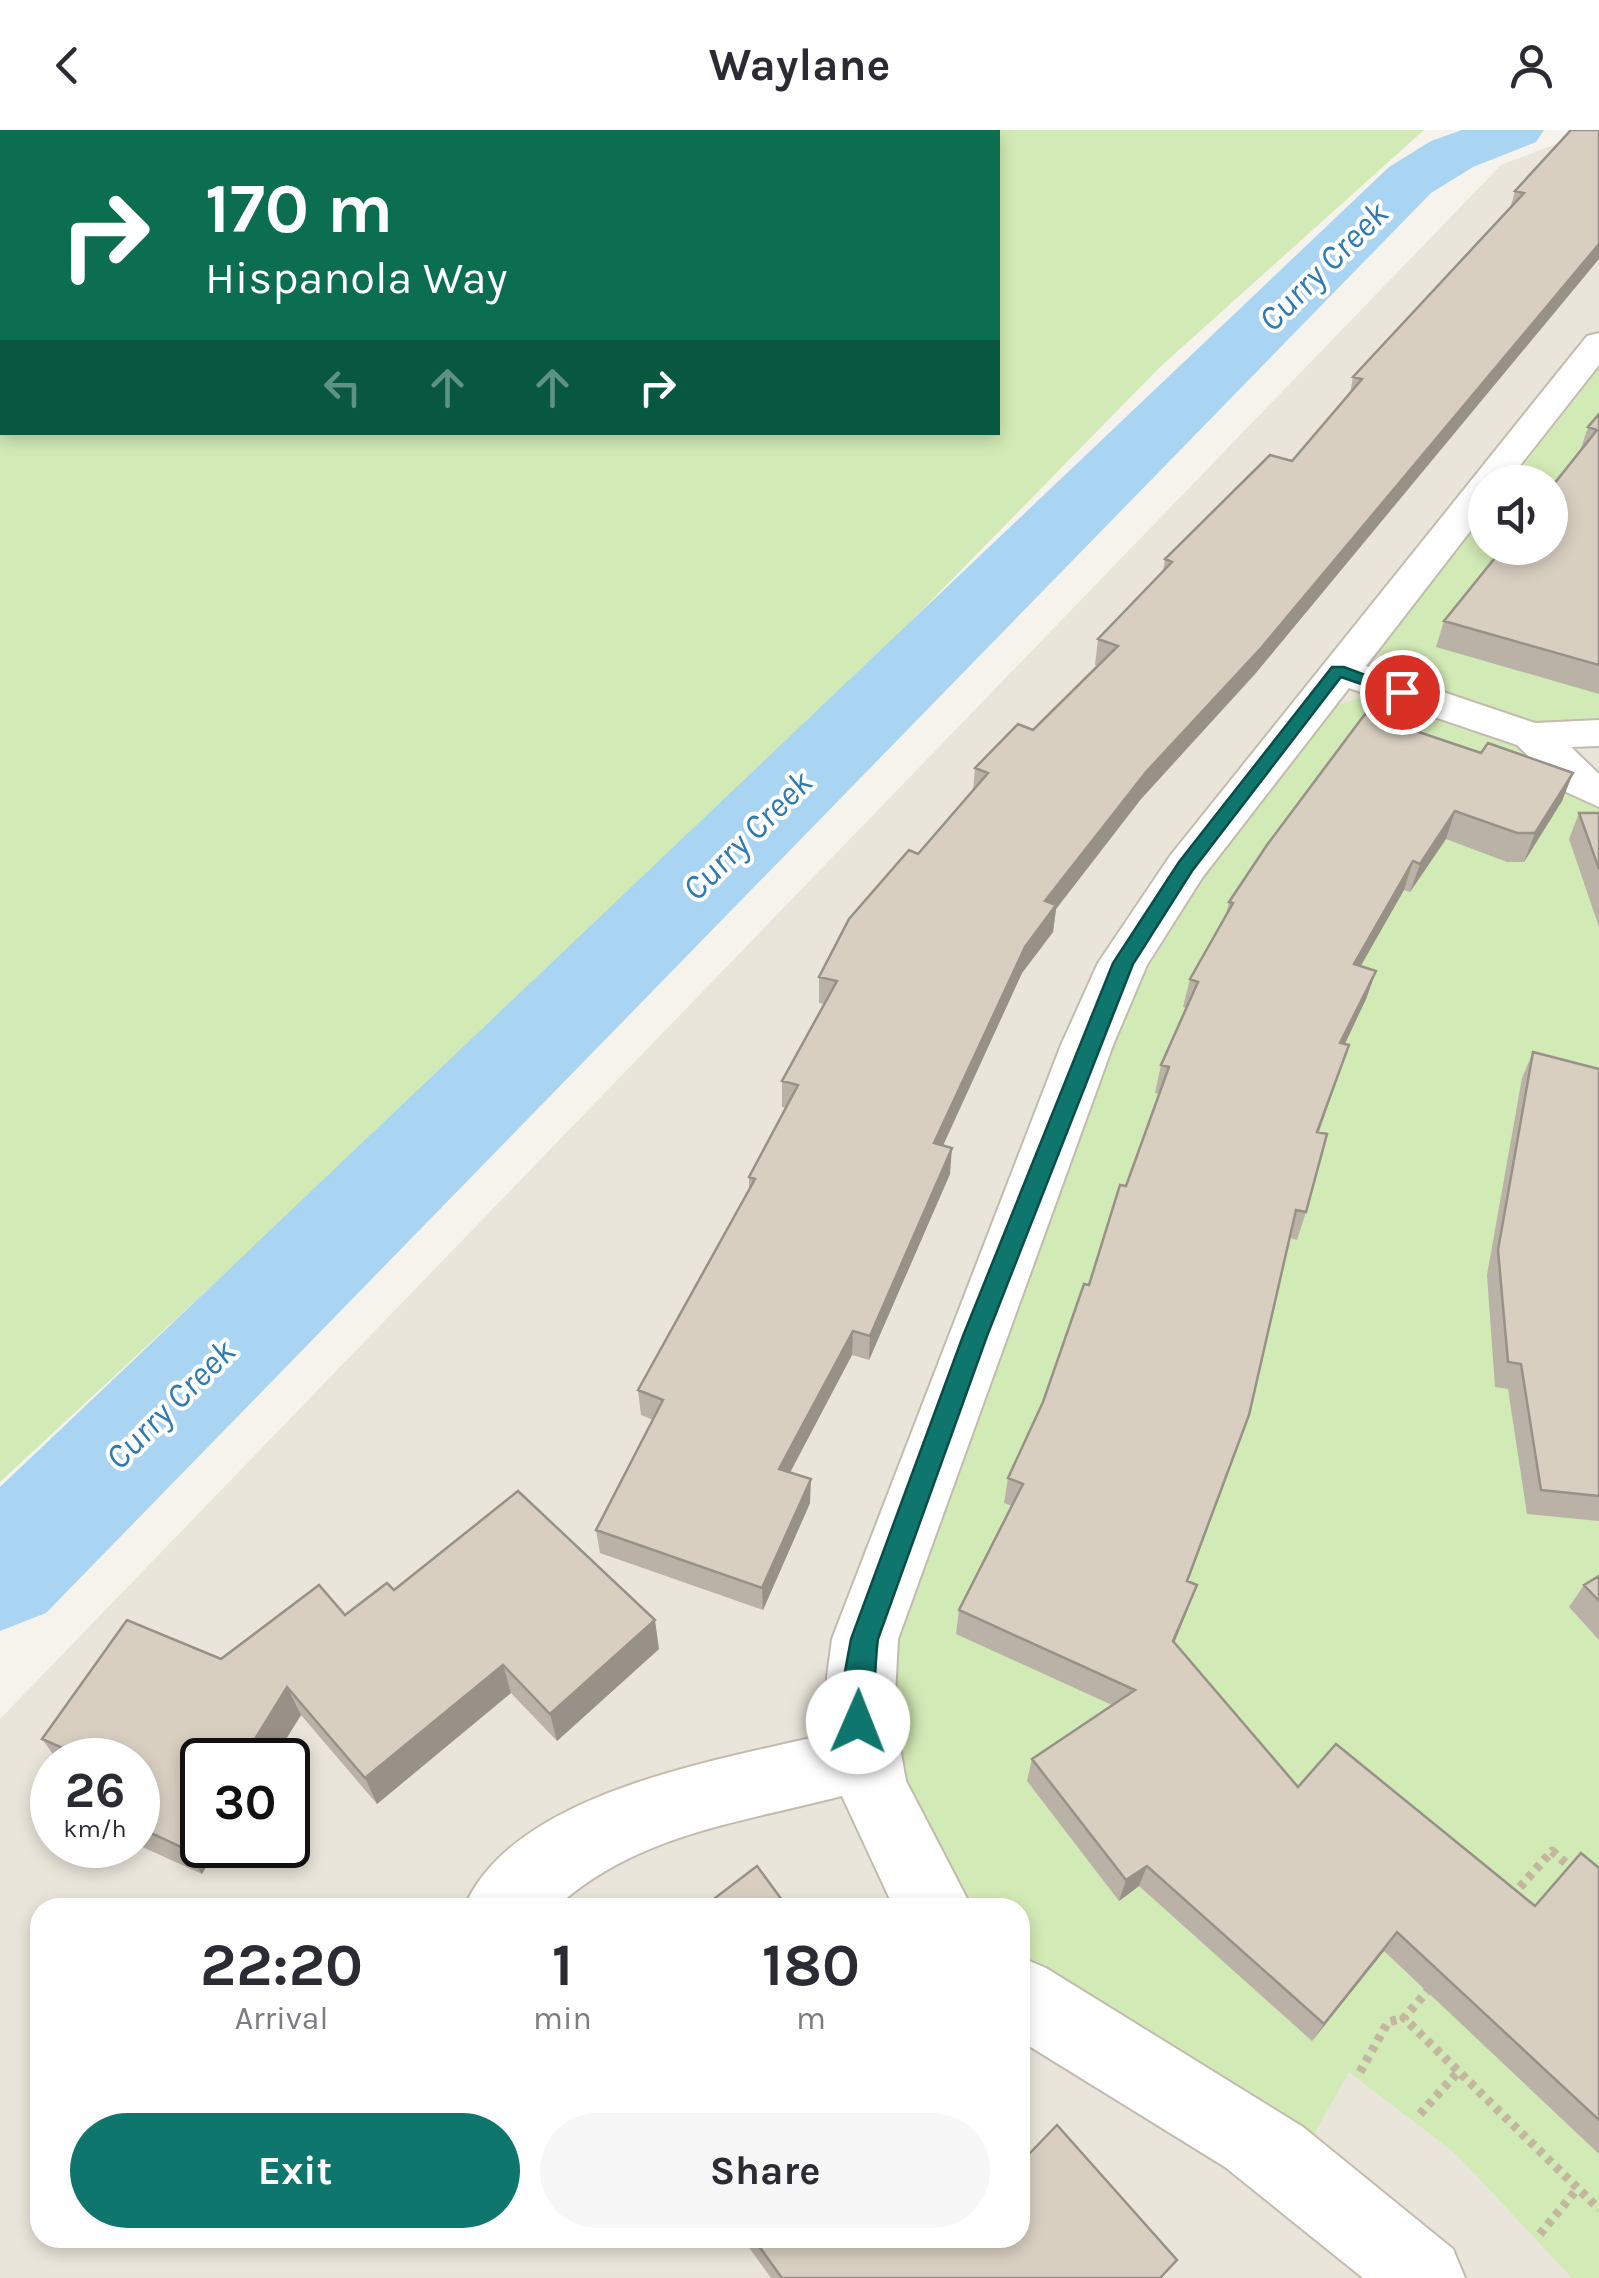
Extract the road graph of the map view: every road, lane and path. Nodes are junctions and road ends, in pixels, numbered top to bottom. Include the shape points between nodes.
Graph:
1 (1599, 343) edge
2 (1503, 465) edge
3 (1468, 509) edge
4 (1338, 670) junction
5 (1599, 733) edge
6 (1532, 736) junction
7 (1599, 793) edge
8 (863, 1758) junction
9 (1587, 1882) edge
10 (511, 1898) edge
11 (930, 1898) edge
12 (1502, 1907) edge
13 (1440, 1976) edge
14 (1030, 2002) edge
15 (1404, 2018) junction
16 (1360, 2072) dead end
17 (1458, 2072) junction
18 (1420, 2114) dead end
19 (1578, 2188) junction
20 (1599, 2209) edge
21 (1540, 2234) dead end
22 (1424, 2278) edge

1 - 2 street
3 - 4 street
4 - 6 street
4 - 8 street via 1170,890 1104,1004 864,1639 858,1677
5 - 6 street
6 - 7 street via 1572,778
8 - 10 street via 632,1816 560,1855
8 - 11 street via 878,1807
9 - 12 path via 1552,1851
13 - 15 path
14 - 22 street via 1255,2140
15 - 16 path via 1388,2022
15 - 17 path
17 - 18 path
17 - 19 path
19 - 20 path
19 - 21 path

